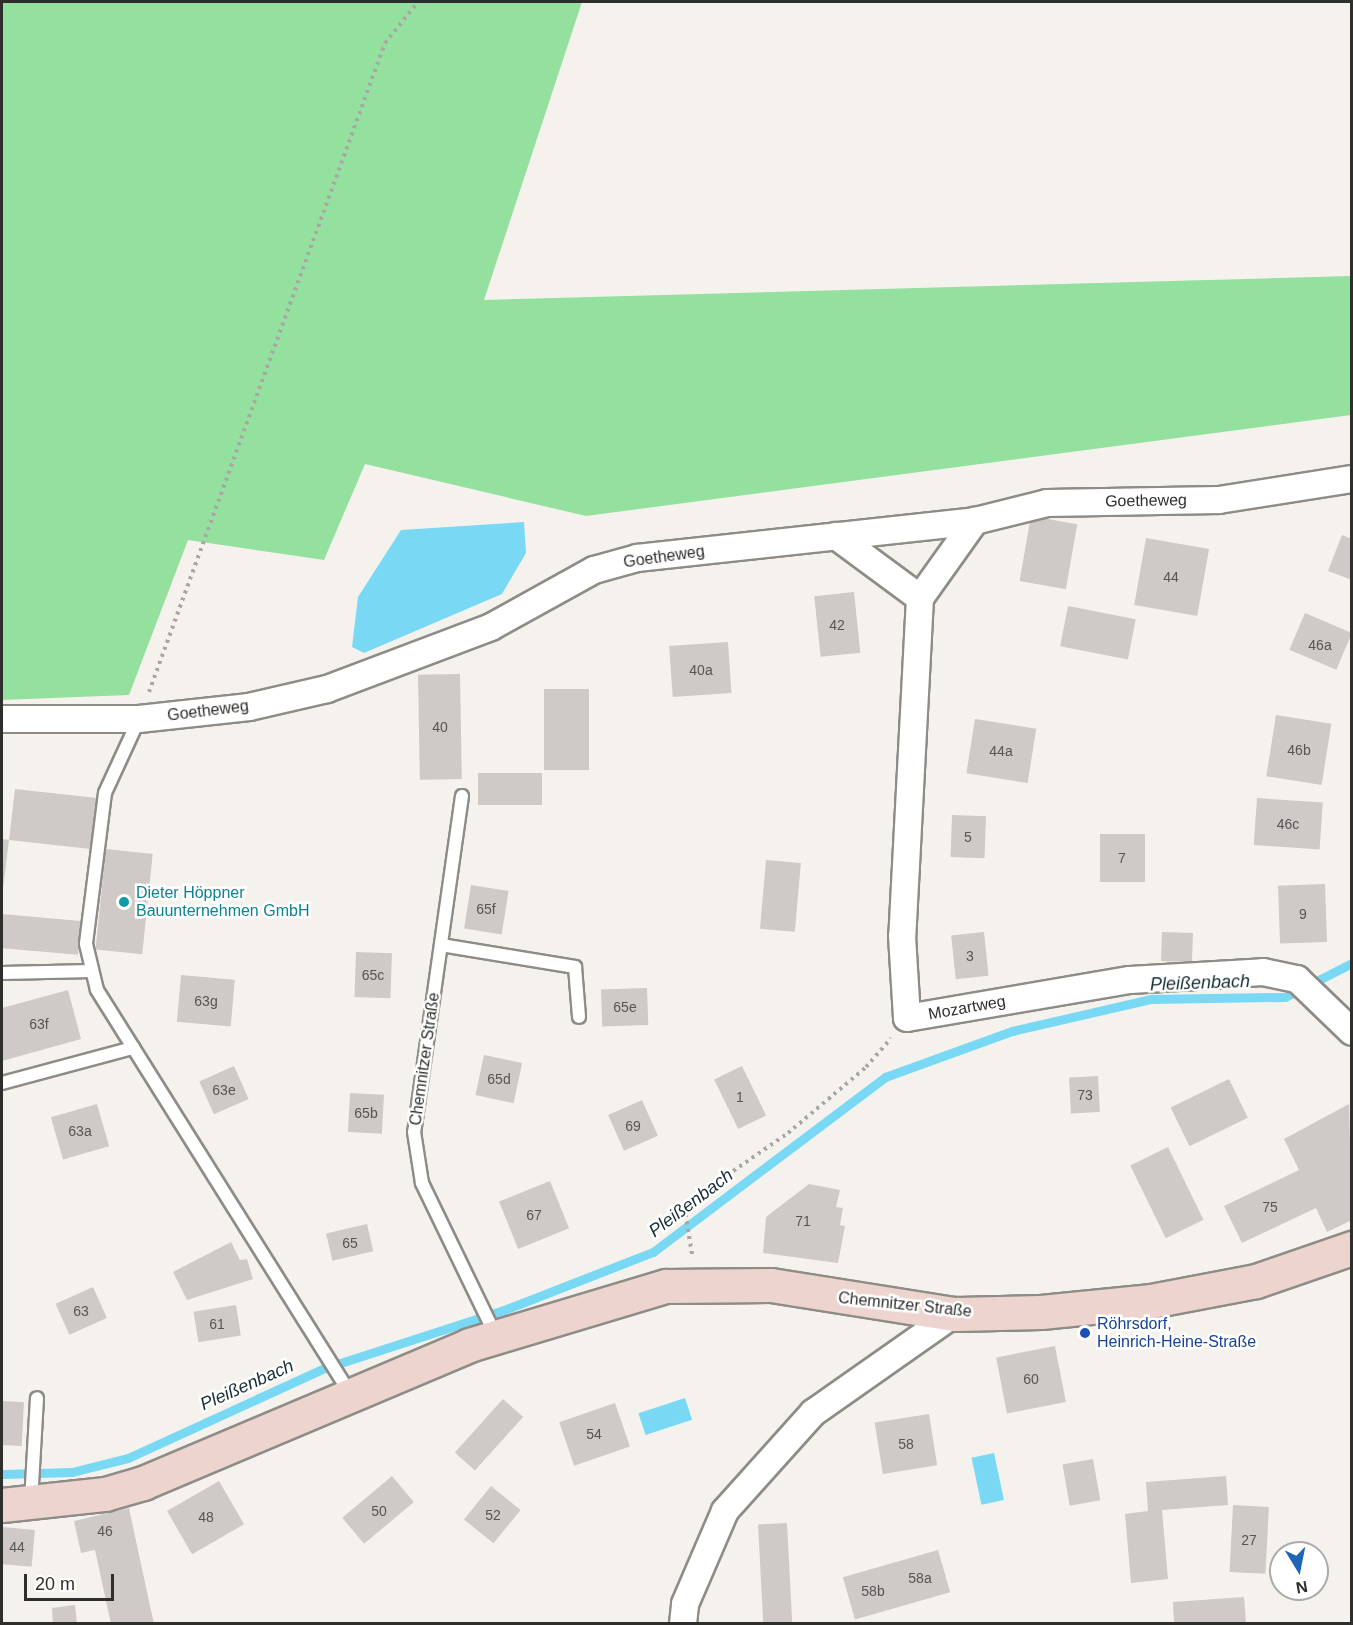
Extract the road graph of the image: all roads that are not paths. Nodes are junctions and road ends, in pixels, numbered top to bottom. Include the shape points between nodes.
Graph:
1 (1352, 479) edge
2 (975, 521) junction
3 (836, 536) junction
4 (920, 598) junction
5 (2, 719) edge
6 (139, 719) junction
7 (462, 796) dead end
8 (441, 945) junction
9 (92, 971) junction
10 (2, 973) edge
11 (579, 1017) dead end
12 (1352, 1032) edge
13 (133, 1048) junction
14 (2, 1083) edge
15 (1352, 1248) edge
16 (954, 1314) junction
17 (494, 1330) junction
18 (344, 1384) junction
19 (37, 1398) dead end
20 (21, 1499) edge
21 (683, 1623) edge

1 - 2 street, Goetheweg via 1219,500 1047,503
2 - 3 street, Goetheweg
2 - 4 street
3 - 4 street
3 - 6 street, Goetheweg via 637,558 594,570 491,627 327,689 249,707
4 - 12 street, Mozartweg via 902,936 908,1018 1130,980 1263,972 1297,979
5 - 6 street, Goetheweg
6 - 9 lane via 105,793 86,944
7 - 8 lane, Chemnitzer Straße
8 - 11 lane via 575,967
8 - 17 lane, Chemnitzer Straße via 414,1132 422,1183
9 - 10 lane
9 - 13 lane via 97,990
13 - 14 lane
13 - 18 lane
15 - 16 street, Chemnitzer Straße via 1256,1281 1151,1301
16 - 17 street, Chemnitzer Straße via 771,1285 697,1284 632,1292
16 - 21 street via 813,1413 724,1510 686,1604
17 - 18 street, Chemnitzer Straße
18 - 20 street, Chemnitzer Straße via 143,1483
19 - 20 lane, Chemnitzer Straße via 32,1464

